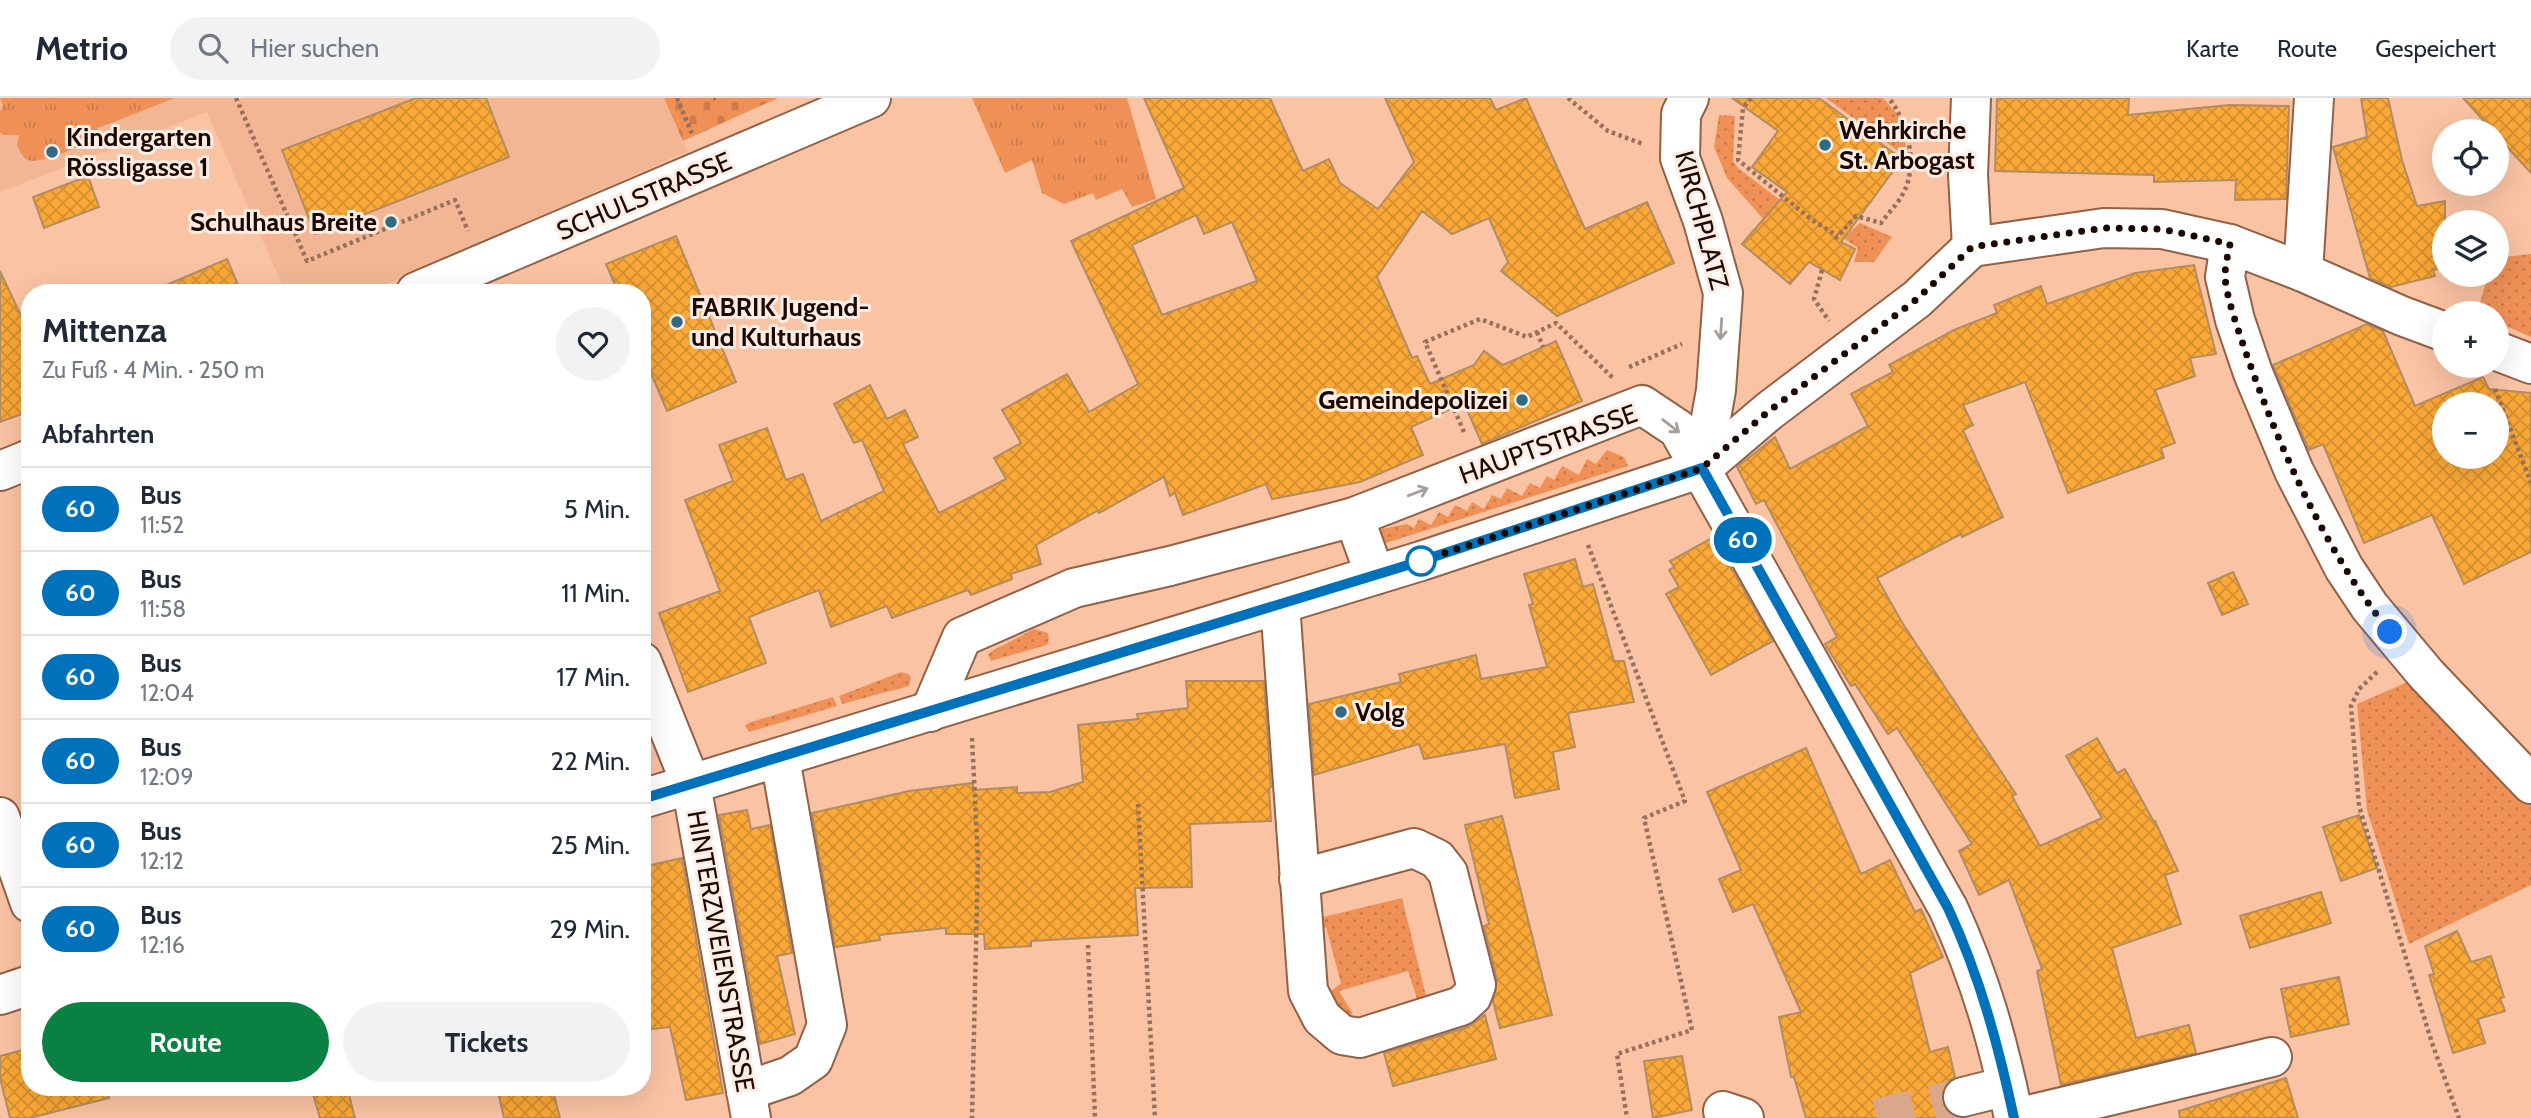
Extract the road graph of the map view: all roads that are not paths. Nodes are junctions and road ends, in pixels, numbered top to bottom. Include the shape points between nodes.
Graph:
1 (871, 98) edge
2 (1689, 98) edge
3 (1971, 98) edge
4 (2314, 98) edge
5 (2230, 244) junction
6 (1972, 247) junction
7 (2303, 272) junction
8 (488, 278) edge
9 (457, 284) edge
10 (2432, 327) edge
11 (2531, 364) edge
12 (2509, 365) edge
13 (21, 463) edge
14 (1702, 468) junction
15 (0, 471) edge
16 (1354, 517) junction
17 (1375, 575) junction
18 (1280, 604) junction
19 (651, 685) edge
20 (930, 712) junction
21 (780, 758) junction
22 (2531, 784) edge
23 (691, 785) junction
24 (651, 796) edge
25 (0, 817) edge
26 (21, 877) edge
27 (1300, 879) junction
28 (21, 988) edge
29 (0, 995) edge
30 (2272, 1057) dead end
31 (1963, 1097) tunnel mouth
32 (749, 1105) edge
33 (2012, 1107) edge

1 - 8 street, SCHULSTRASSE via 777,151
2 -> 14 street, KIRCHPLATZ via 1681,114 1680,158 1723,293 1716,390
3 - 6 street via 1968,176
4 - 7 street
5 - 6 street via 2162,229 2104,228
5 - 7 street
5 - 22 street via 2225,276 2235,320 2272,422 2344,568 2426,674
6 - 14 street via 1917,299
7 - 10 street
8 - 9 street, SCHULSTRASSE
11 - 12 street
13 - 15 street
16 -> 14 street, HAUPTSTRASSE via 1642,405 1678,429
14 - 17 street
14 - 33 street via 1948,908 1986,1000
16 - 17 street
16 - 20 street, HAUPTSTRASSE via 1074,588 962,637
17 - 18 street
18 - 20 street
18 - 27 street
19 - 23 street, HINTERZWEIENSTRASSE
20 - 21 street
21 - 23 street
21 - 32 street via 827,1026 813,1060
23 - 24 street
23 - 32 street, HINTERZWEIENSTRASSE
25 - 26 street
27 - 27 street via 1308,991 1322,1018 1342,1035 1360,1038 1461,1006 1472,996 1476,985 1448,873 1437,859 1414,848
28 - 29 street
30 - 33 street
31 - 33 street

